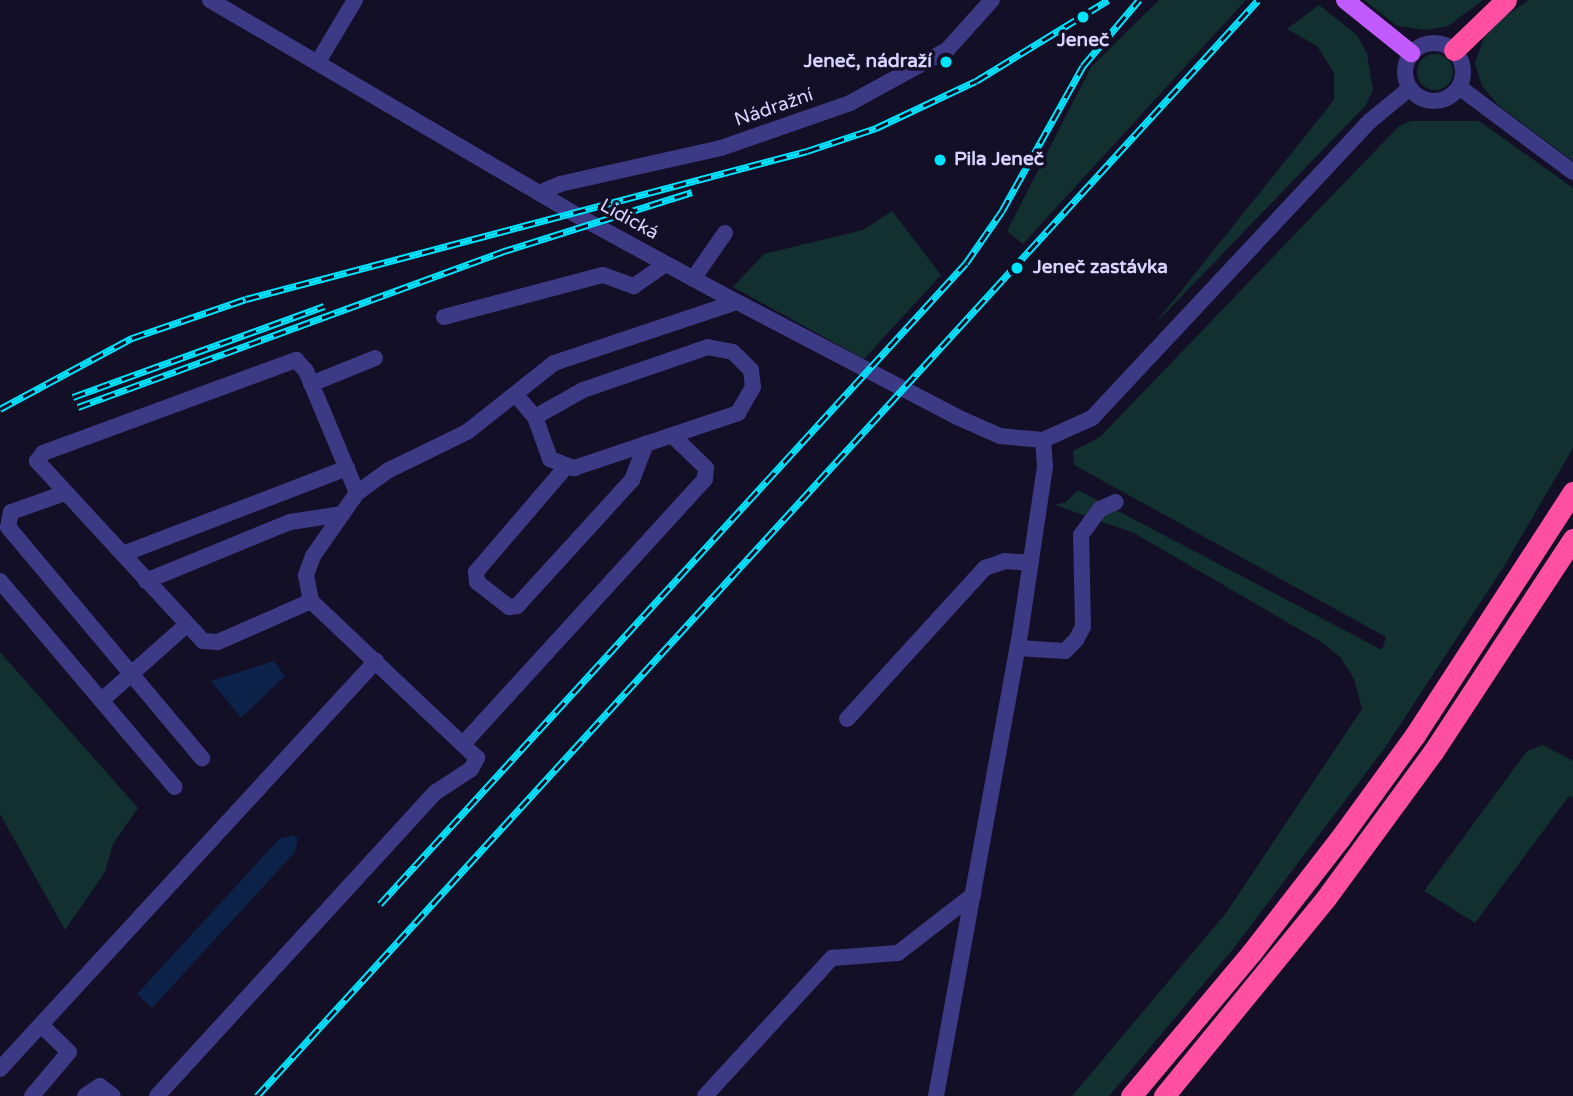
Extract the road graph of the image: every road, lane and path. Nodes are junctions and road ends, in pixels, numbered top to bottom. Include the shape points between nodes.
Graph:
1 (210, 0) edge
2 (355, 0) edge
3 (992, 0) edge
4 (1345, 0) edge
5 (1506, 0) edge
6 (1454, 50) junction
7 (1411, 53) junction
8 (318, 62) junction
9 (1459, 87) junction
10 (1410, 88) junction
11 (1573, 172) edge
12 (540, 193) junction
13 (725, 233) dead end
14 (665, 264) junction
15 (693, 279) junction
16 (736, 302) junction
17 (444, 317) dead end
18 (375, 358) dead end
19 (312, 384) junction
20 (515, 394) junction
21 (535, 417) junction
22 (672, 435) junction
23 (1043, 440) junction
24 (646, 444) junction
25 (347, 468) junction
26 (565, 468) junction
27 (1573, 492) edge
28 (65, 493) junction
29 (357, 493) junction
30 (1116, 502) dead end
31 (342, 514) junction
32 (1573, 539) edge
33 (122, 554) junction
34 (1031, 563) junction
35 (0, 581) edge
36 (146, 581) junction
37 (311, 601) junction
38 (185, 626) junction
39 (1017, 648) junction
40 (376, 661) junction
41 (130, 672) junction
42 (102, 700) junction
43 (847, 719) dead end
44 (464, 743) junction
45 (202, 758) dead end
46 (175, 787) dead end
47 (973, 895) junction
48 (41, 1025) junction
49 (0, 1069) edge
50 (32, 1096) edge
51 (85, 1096) edge
52 (113, 1096) edge
53 (157, 1096) edge
54 (705, 1096) edge
55 (936, 1096) edge
56 (1131, 1096) edge
57 (1164, 1096) edge

1 - 8 street, Lidická
2 - 8 street
3 - 12 street, Nádražní via 963,46 869,94 721,148 560,184
4 - 7 main road
5 - 6 highway
6 - 7 street via 1428,43
6 - 9 street via 1464,72
7 - 10 street via 1405,75
8 - 12 street, Lidická
9 - 10 street via 1447,98 1431,101
9 - 11 street
10 - 23 street via 1370,121 1092,418
12 - 14 street, Lidická
13 - 15 street
14 - 15 street, Lidická
14 - 17 street via 634,286 603,275
15 - 16 street, Lidická
16 - 20 street via 554,363
16 - 23 street, Lidická via 957,417 1000,436
18 - 19 street
19 - 25 street
19 - 28 street via 301,363 291,361 43,453 39,465
20 - 21 street
20 - 29 street via 467,432 389,470
21 - 22 street via 583,390 708,347 720,347 742,358 752,378 747,403 738,412
21 - 26 street via 550,460
22 - 24 street
22 - 44 street via 702,463 705,479
23 - 34 street via 1046,455
24 - 26 street
24 - 26 street via 632,480 517,606 509,607 477,582 476,572
25 - 29 street
25 - 33 street
27 - 56 highway via 1430,713 1353,820 1251,953
28 - 33 street
28 - 41 street via 11,512 8,527
29 - 31 street
30 - 39 street via 1100,509 1081,535 1083,627 1076,640 1065,651
31 - 36 street via 290,522
31 - 37 street via 313,556 306,575
32 - 57 highway via 1408,786 1318,908
33 - 36 street
34 - 39 street
34 - 43 street via 994,563 985,568
35 - 42 street
36 - 38 street
37 - 38 street via 218,642 203,641
37 - 40 street
38 - 41 street
39 - 47 street
40 - 44 street
40 - 48 street
41 - 42 street
41 - 45 street
42 - 46 street
44 - 53 street via 477,758 471,769 436,792
47 - 54 street via 898,953 832,958
47 - 55 street
48 - 49 street
48 - 50 street via 69,1052
51 - 52 street via 100,1086

